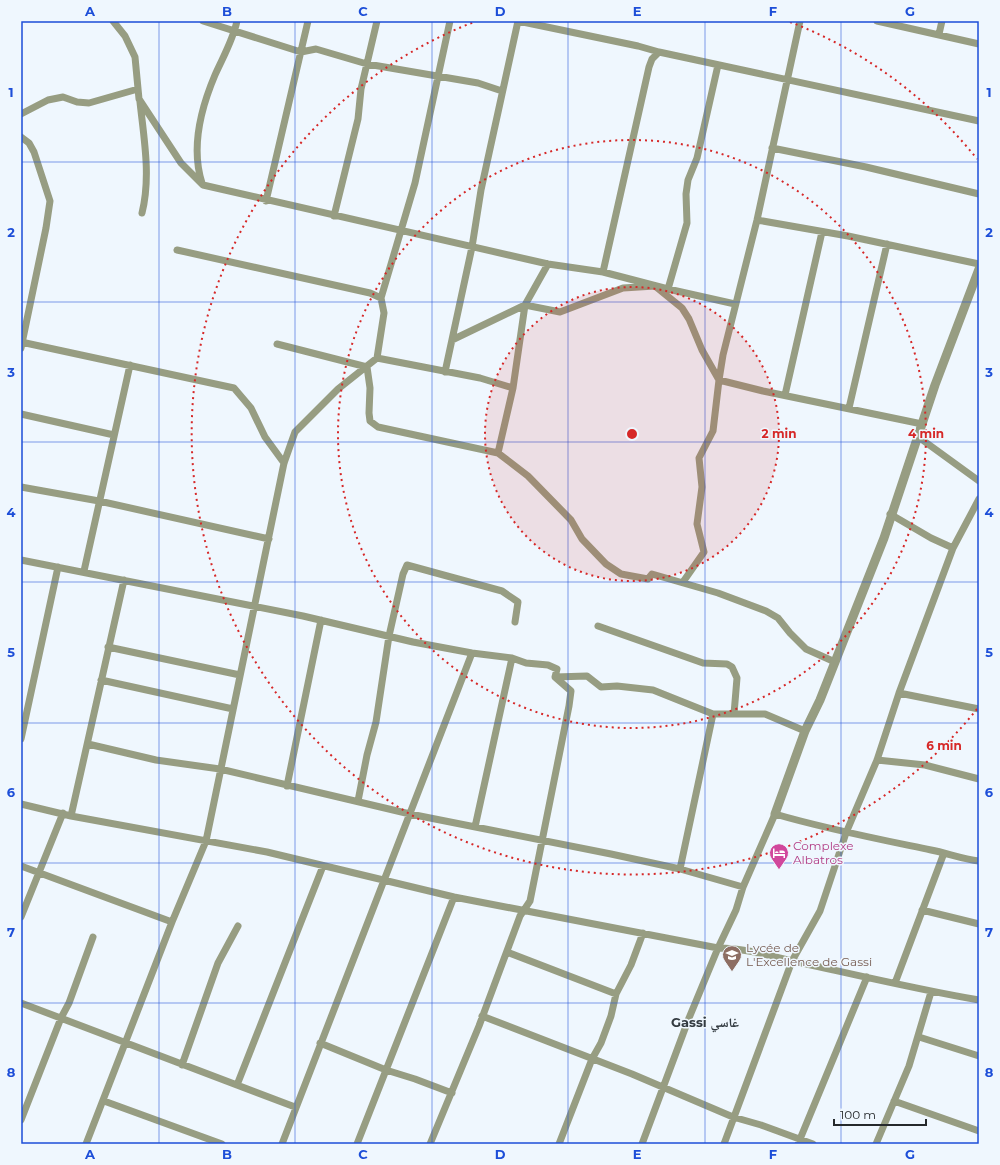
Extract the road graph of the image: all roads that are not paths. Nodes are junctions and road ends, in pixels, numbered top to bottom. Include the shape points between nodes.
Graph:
1 (113, 21) edge
2 (203, 21) edge
3 (236, 21) edge
4 (308, 21) edge
5 (377, 21) edge
6 (450, 21) edge
7 (800, 21) edge
8 (877, 21) edge
9 (942, 21) edge
10 (234, 32) junction
11 (939, 34) junction
12 (979, 44) edge
13 (301, 52) junction
14 (659, 52) junction
15 (367, 64) junction
16 (718, 65) junction
17 (438, 75) junction
18 (787, 80) junction
19 (138, 89) junction
20 (502, 91) junction
21 (139, 99) junction
22 (21, 114) edge
23 (979, 121) edge
24 (21, 137) edge
25 (772, 148) junction
26 (203, 185) junction
27 (979, 194) edge
28 (266, 200) junction
29 (142, 213) dead end
30 (334, 216) junction
31 (757, 220) junction
32 (401, 231) junction
33 (822, 232) junction
34 (887, 244) junction
35 (472, 247) junction
36 (178, 250) dead end
37 (548, 264) junction
38 (979, 264) edge
39 (979, 269) edge
40 (603, 272) junction
41 (655, 286) junction
42 (668, 289) junction
43 (381, 298) junction
44 (735, 304) junction
45 (525, 305) junction
46 (452, 340) junction
47 (21, 344) edge
48 (277, 344) dead end
49 (377, 358) junction
50 (130, 365) junction
51 (367, 367) junction
52 (445, 372) junction
53 (719, 380) junction
54 (514, 388) junction
55 (785, 395) junction
56 (849, 408) junction
57 (21, 414) edge
58 (922, 424) junction
59 (114, 435) junction
60 (917, 436) junction
61 (498, 453) junction
62 (284, 463) junction
63 (979, 481) edge
64 (21, 487) edge
65 (979, 499) edge
66 (99, 501) junction
67 (890, 514) junction
68 (269, 539) junction
69 (953, 548) junction
70 (21, 560) edge
71 (58, 567) junction
72 (84, 571) junction
73 (124, 580) junction
74 (683, 582) junction
75 (255, 607) junction
76 (321, 620) junction
77 (515, 622) dead end
78 (598, 626) dead end
79 (389, 636) junction
80 (108, 647) junction
81 (472, 653) junction
82 (512, 658) junction
83 (835, 662) junction
84 (240, 675) junction
85 (555, 677) junction
86 (101, 680) junction
87 (899, 693) junction
88 (978, 707) edge
89 (233, 709) junction
90 (713, 714) junction
91 (734, 714) junction
92 (22, 729) edge
93 (805, 731) junction
94 (21, 739) edge
95 (88, 744) junction
96 (877, 760) junction
97 (220, 770) junction
98 (979, 779) edge
99 (287, 786) junction
100 (358, 801) junction
101 (21, 804) edge
102 (63, 814) junction
103 (410, 814) junction
104 (775, 814) junction
105 (71, 816) junction
106 (474, 827) junction
107 (846, 833) junction
108 (206, 841) junction
109 (543, 841) junction
110 (944, 853) junction
111 (979, 860) edge
112 (21, 866) edge
113 (322, 866) junction
114 (680, 869) junction
115 (38, 873) junction
116 (385, 880) junction
117 (743, 887) junction
118 (454, 897) junction
119 (922, 910) junction
120 (525, 911) junction
121 (21, 917) edge
122 (172, 922) junction
123 (979, 924) edge
124 (238, 926) dead end
125 (644, 933) junction
126 (93, 937) dead end
127 (718, 948) junction
128 (507, 952) junction
129 (792, 961) junction
130 (867, 977) junction
131 (895, 984) junction
132 (931, 992) junction
133 (616, 994) junction
134 (979, 1000) edge
135 (21, 1003) edge
136 (482, 1016) junction
137 (61, 1018) junction
138 (919, 1037) junction
139 (126, 1042) junction
140 (320, 1044) junction
141 (979, 1056) edge
142 (592, 1059) junction
143 (182, 1065) junction
144 (386, 1070) junction
145 (238, 1085) junction
146 (663, 1087) junction
147 (452, 1093) junction
148 (104, 1101) junction
149 (894, 1101) junction
150 (296, 1107) junction
151 (732, 1117) junction
152 (21, 1120) edge
153 (979, 1131) edge
154 (799, 1141) edge
155 (86, 1144) edge
156 (222, 1144) edge
157 (282, 1144) edge
158 (357, 1144) edge
159 (430, 1144) edge
160 (559, 1144) edge
161 (642, 1144) edge
162 (724, 1144) edge
163 (813, 1144) edge
164 (876, 1144) edge

1 - 19 street via 125,36 135,57
2 - 10 street
3 - 10 street
4 - 13 street
5 - 15 street
6 - 17 street
7 - 18 street
8 - 11 street
9 - 11 street
10 - 13 street
10 - 26 street via 209,92 202,118 197,168
11 - 12 street
13 - 15 street via 316,49
13 - 28 street
14 - 16 street
14 - 20 street via 518,21
14 - 40 street via 649,67
15 - 17 street
15 - 30 street via 358,103 358,119
16 - 18 street
16 - 42 street via 697,158 688,180 687,223
17 - 20 street
17 - 32 street via 415,183
18 - 23 street
18 - 25 street
19 - 21 street
19 - 22 street via 89,103 63,97 56,98
20 - 35 street
21 - 26 street via 181,163
21 - 29 street via 147,164 147,186
24 - 47 street via 29,143 34,152 50,201
25 - 27 street
25 - 31 street
26 - 28 street
28 - 30 street
30 - 32 street
31 - 33 street
31 - 44 street
32 - 35 street
32 - 43 street
33 - 34 street
33 - 55 street
34 - 38 street
34 - 56 street
35 - 37 street
35 - 46 street
36 - 43 street via 370,293
37 - 40 street
37 - 45 street
39 - 58 street
40 - 41 street
41 - 42 street
41 - 45 street via 623,288 560,312
41 - 53 street via 682,308
42 - 44 street
43 - 49 street via 384,313
44 - 53 street
45 - 46 street
45 - 54 street
46 - 52 street
47 - 50 street
48 - 51 street
49 - 51 street
49 - 52 street
50 - 59 street
50 - 62 street via 234,388 251,408 265,436
51 - 61 street via 370,421 378,427
51 - 62 street via 338,389 295,432
52 - 54 street via 480,378
53 - 55 street
53 - 74 street via 713,431 699,458 702,487 697,524 704,552
54 - 61 street
55 - 56 street
56 - 58 street
57 - 59 street
58 - 60 street
59 - 66 street
60 - 63 street
60 - 67 street
61 - 74 street via 528,476 571,520 582,539 606,564 621,574 648,579 652,574
62 - 68 street
64 - 66 street
65 - 69 street
66 - 68 street
66 - 72 street
67 - 69 street
67 - 83 street via 884,538
68 - 75 street
69 - 87 street
70 - 71 street
71 - 72 street
71 - 92 street
72 - 73 street
73 - 75 street
73 - 80 street
74 - 83 street via 766,611 778,618 806,649
75 - 76 street
75 - 84 street
76 - 79 street
76 - 99 street
77 - 79 street via 518,602 502,591 407,565
78 - 91 street via 702,663 727,664 732,667 737,678
79 - 81 street
79 - 100 street via 378,708
80 - 84 street
80 - 86 street
81 - 82 street
81 - 103 street
82 - 85 street via 557,668
82 - 106 street
83 - 93 street
84 - 89 street
85 - 90 street via 587,676 601,687 653,690
85 - 109 street via 571,690
86 - 89 street
86 - 95 street
87 - 88 street
87 - 96 street
89 - 97 street
90 - 91 street
90 - 114 street
91 - 93 street via 765,714
92 - 94 street
93 - 104 street
95 - 97 street via 156,760
95 - 105 street
96 - 98 street via 925,766
96 - 107 street
97 - 99 street
97 - 108 street
99 - 100 street
100 - 103 street
101 - 102 street
102 - 105 street
102 - 115 street
103 - 106 street
103 - 116 street
104 - 107 street
104 - 117 street
105 - 108 street
106 - 109 street
107 - 110 street
107 - 129 street via 820,911
108 - 113 street via 267,852
108 - 122 street
109 - 114 street
109 - 120 street via 530,901
110 - 111 street via 962,859
110 - 119 street
112 - 115 street
113 - 116 street
113 - 145 street
114 - 117 street
115 - 121 street
115 - 122 street
116 - 118 street
116 - 140 street
117 - 127 street via 736,910
118 - 120 street
118 - 144 street
119 - 123 street
119 - 131 street
120 - 125 street
120 - 128 street via 520,916
122 - 139 street
124 - 143 street via 218,964
125 - 127 street
125 - 133 street
126 - 137 street
127 - 129 street via 736,948
127 - 146 street
128 - 133 street
128 - 136 street
129 - 130 street
129 - 151 street
130 - 131 street
130 - 154 street
131 - 132 street
132 - 134 street
132 - 138 street
133 - 142 street via 611,1016
135 - 137 street
136 - 142 street
136 - 147 street
137 - 139 street
137 - 152 street
138 - 141 street
138 - 149 street
139 - 143 street
139 - 148 street
140 - 144 street
140 - 150 street
142 - 146 street
142 - 160 street
143 - 145 street
144 - 147 street
144 - 158 street
145 - 150 street
146 - 151 street
146 - 161 street
147 - 159 street
148 - 155 street
148 - 156 street
149 - 153 street
149 - 164 street
150 - 157 street
151 - 154 street
151 - 162 street
154 - 163 street

